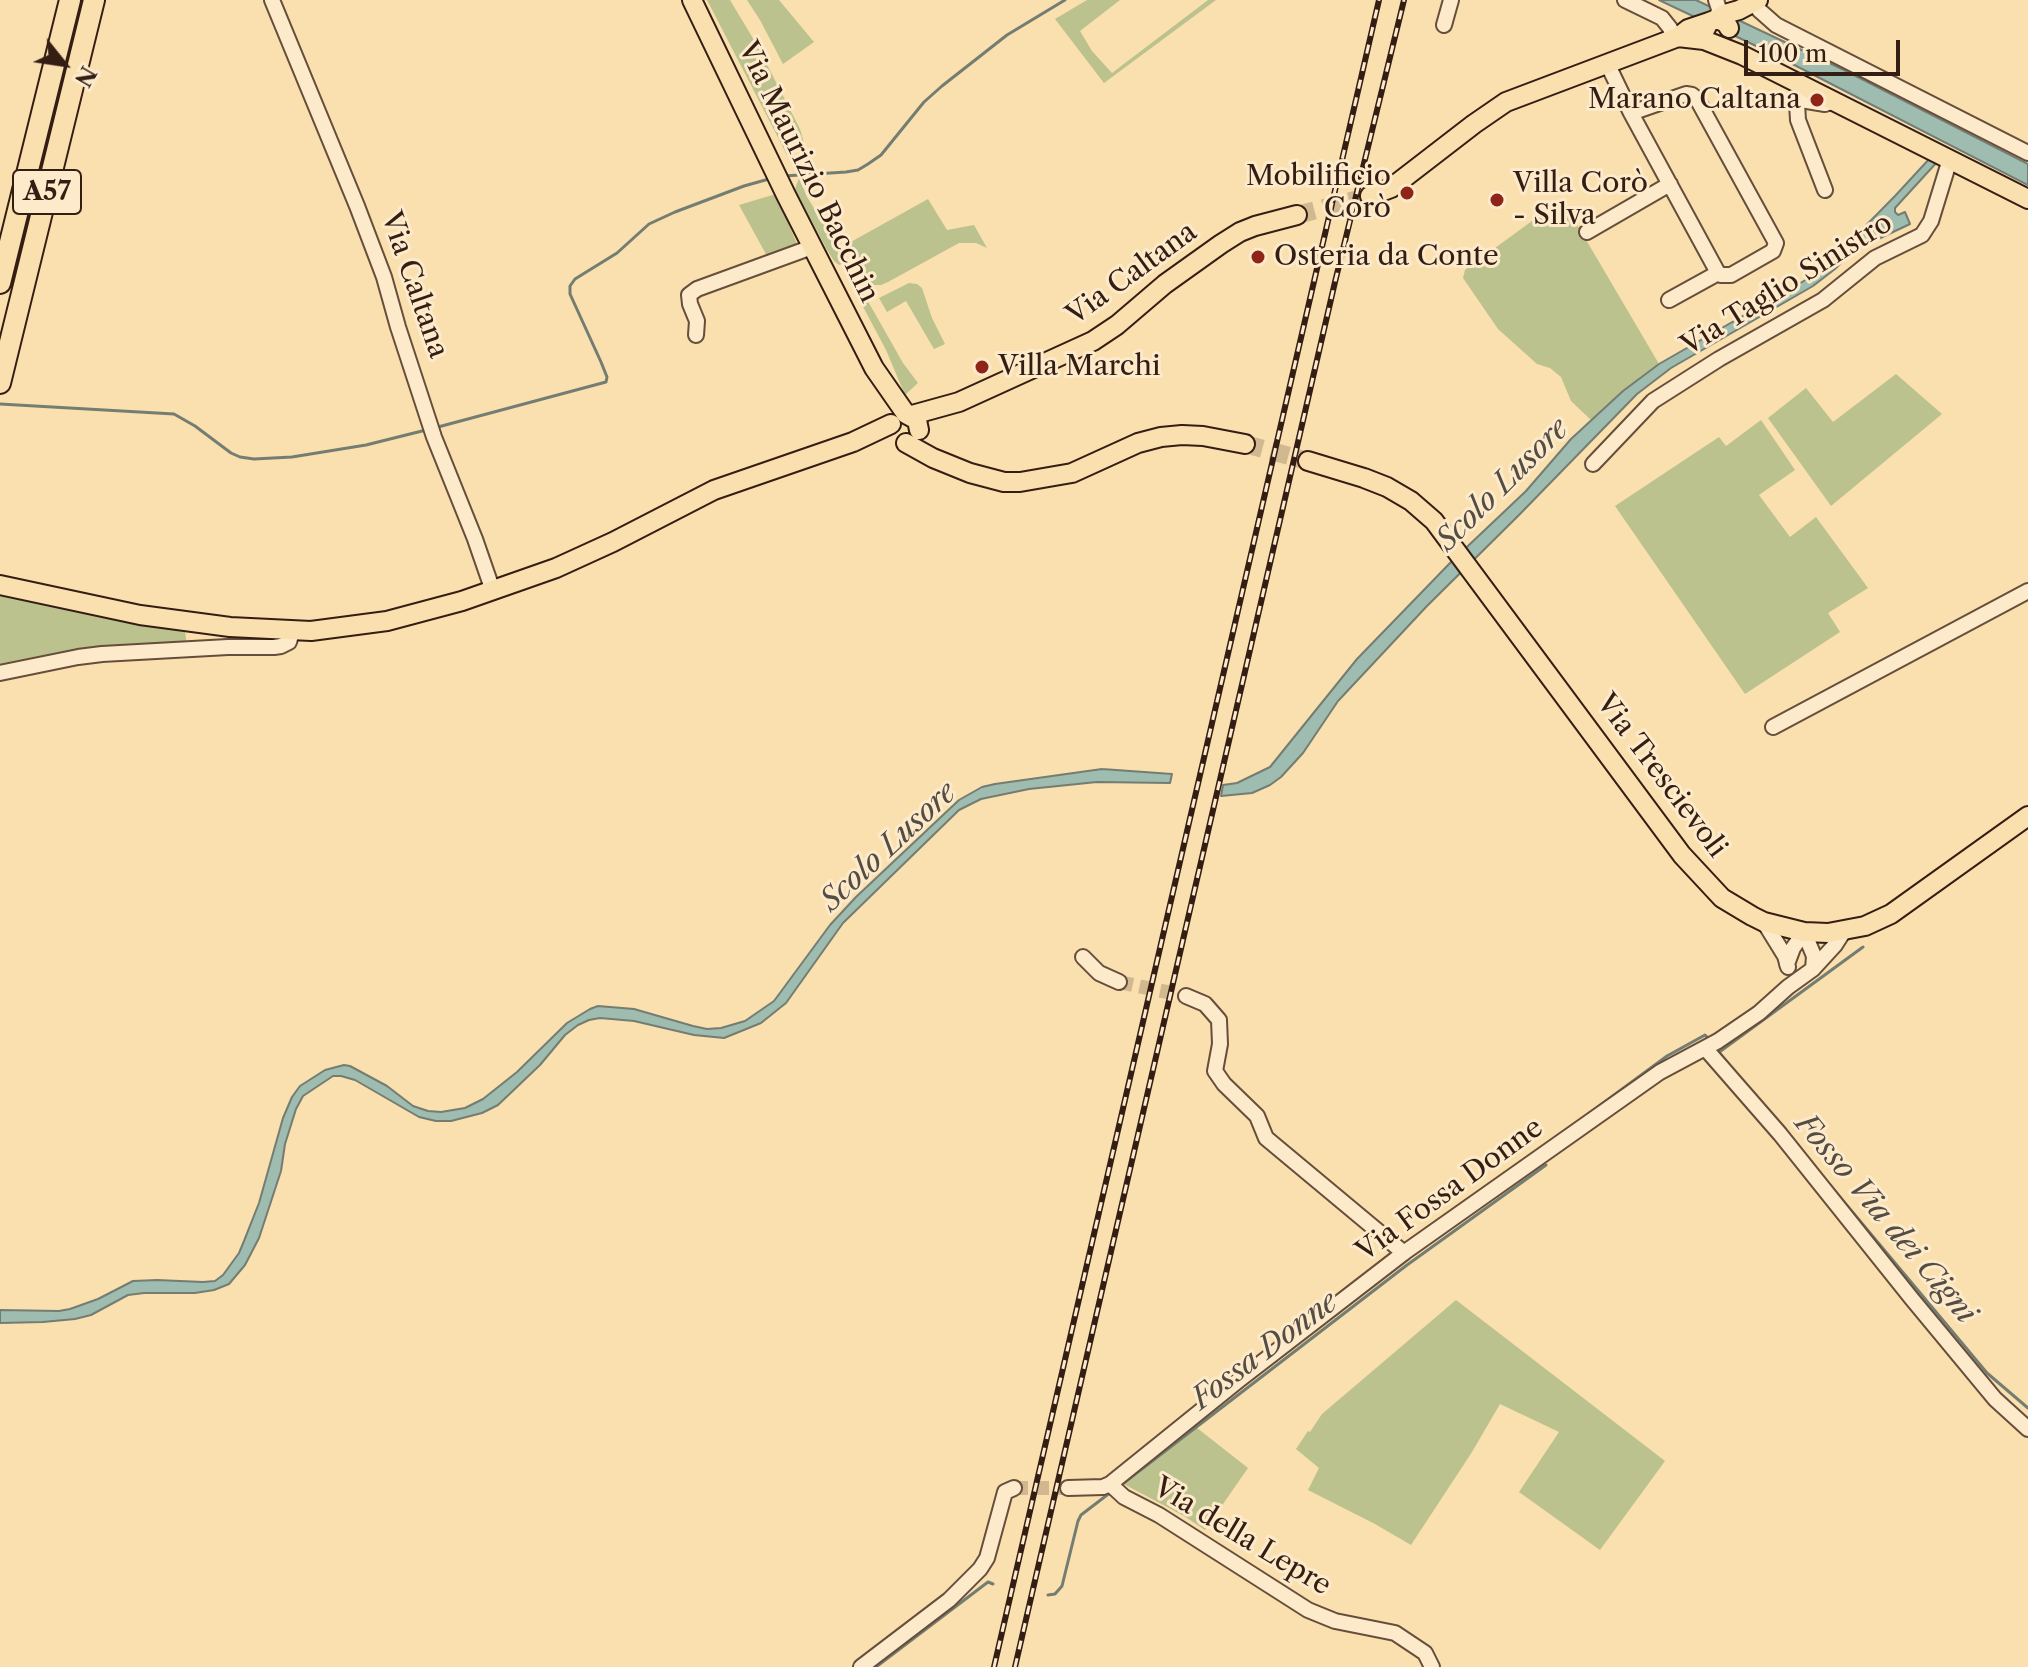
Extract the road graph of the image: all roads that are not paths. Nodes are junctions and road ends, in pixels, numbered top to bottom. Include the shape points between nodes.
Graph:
1 (70, 0) edge
2 (94, 0) edge
3 (272, 0) edge
4 (692, 0) edge
5 (1451, 0) edge
6 (1625, 0) edge
7 (1751, 4) edge
8 (1444, 25) dead end
9 (1719, 29) edge
10 (1676, 38) junction
11 (1607, 63) junction
12 (1830, 100) junction
13 (1631, 113) junction
14 (2028, 153) edge
15 (1950, 159) junction
16 (1670, 184) junction
17 (1825, 190) dead end
18 (1370, 196) tunnel mouth
19 (2028, 199) edge
20 (1297, 215) tunnel mouth
21 (1587, 232) dead end
22 (812, 247) junction
23 (1718, 273) junction
24 (0, 283) edge
25 (1669, 300) dead end
26 (696, 335) dead end
27 (0, 383) edge
28 (905, 427) junction
29 (1245, 444) tunnel mouth
30 (1308, 461) tunnel mouth
31 (1593, 464) dead end
32 (0, 585) edge
33 (493, 591) junction
34 (2028, 591) edge
35 (292, 632) junction
36 (0, 673) edge
37 (1773, 727) dead end
38 (2028, 816) edge
39 (1764, 922) junction
40 (1844, 931) junction
41 (1804, 932) junction
42 (1083, 957) dead end
43 (1787, 964) junction
44 (1813, 969) junction
45 (1119, 982) tunnel mouth
46 (1788, 987) junction
47 (1186, 996) tunnel mouth
48 (1705, 1048) junction
49 (1404, 1253) junction
50 (2028, 1429) edge
51 (1014, 1488) dead end
52 (1068, 1488) tunnel mouth
53 (1116, 1489) junction
54 (861, 1667) edge
55 (1432, 1667) edge

1 - 24 highway, A57
2 - 27 highway, A57
3 - 33 street, Via Caltana via 379,262 432,429
4 - 22 main road, Via Maurizio Bacchin
5 - 8 street
6 - 10 street via 1662,18
7 - 9 main road
7 - 14 street via 1776,25
9 - 10 main road
9 - 12 main road
10 - 11 main road
11 - 13 street
11 - 18 main road via 1506,102 1391,188
12 - 15 main road
12 - 17 street via 1797,104 1798,120
13 - 16 street
13 - 23 street via 1686,94 1697,99 1776,243 1773,251 1731,275
15 - 19 main road
15 - 31 street, Via Taglio Sinistro via 1922,235 1875,258 1823,300 1653,401
16 - 21 street
16 - 23 street
20 - 28 main road, Via Caltana via 1240,232 1093,341
22 - 26 street via 689,295
22 - 28 main road, Via Maurizio Bacchin via 874,368 878,388
23 - 25 street
28 - 29 main road, Via Maurizio Bacchin via 947,463 1004,482 1072,473 1161,437 1203,436
28 - 33 main road, Via Caltana via 714,490 613,542
30 - 39 main road, Via Trescievoli via 1387,487 1434,521 1682,855 1722,898
32 - 35 main road, Via Caltana via 140,615
33 - 35 main road, Via Caltana via 387,621
34 - 37 street
35 - 36 street, Via Caltana via 281,646 102,654
38 - 40 main road, Via Trescievoli via 1891,914
39 - 41 main road, Via Trescievoli
39 - 43 street
40 - 41 main road, Via Trescievoli
40 - 44 street, Via Fossa Donne
41 - 43 street
41 - 44 street via 1814,956
42 - 45 street via 1099,973
43 - 46 street
44 - 46 street, Via Fossa Donne
46 - 48 street, Via Fossa Donne
47 - 49 street via 1205,1004 1219,1020 1215,1071 1257,1116 1266,1138
48 - 49 street, Via Fossa Donne via 1660,1072
48 - 50 street via 1995,1399
49 - 53 street, Via Fossa Donne via 1239,1380
51 - 54 street via 1005,1492 980,1569 949,1600
52 - 53 street
53 - 55 street, Via della Lepre via 1308,1610 1395,1633 1425,1653

